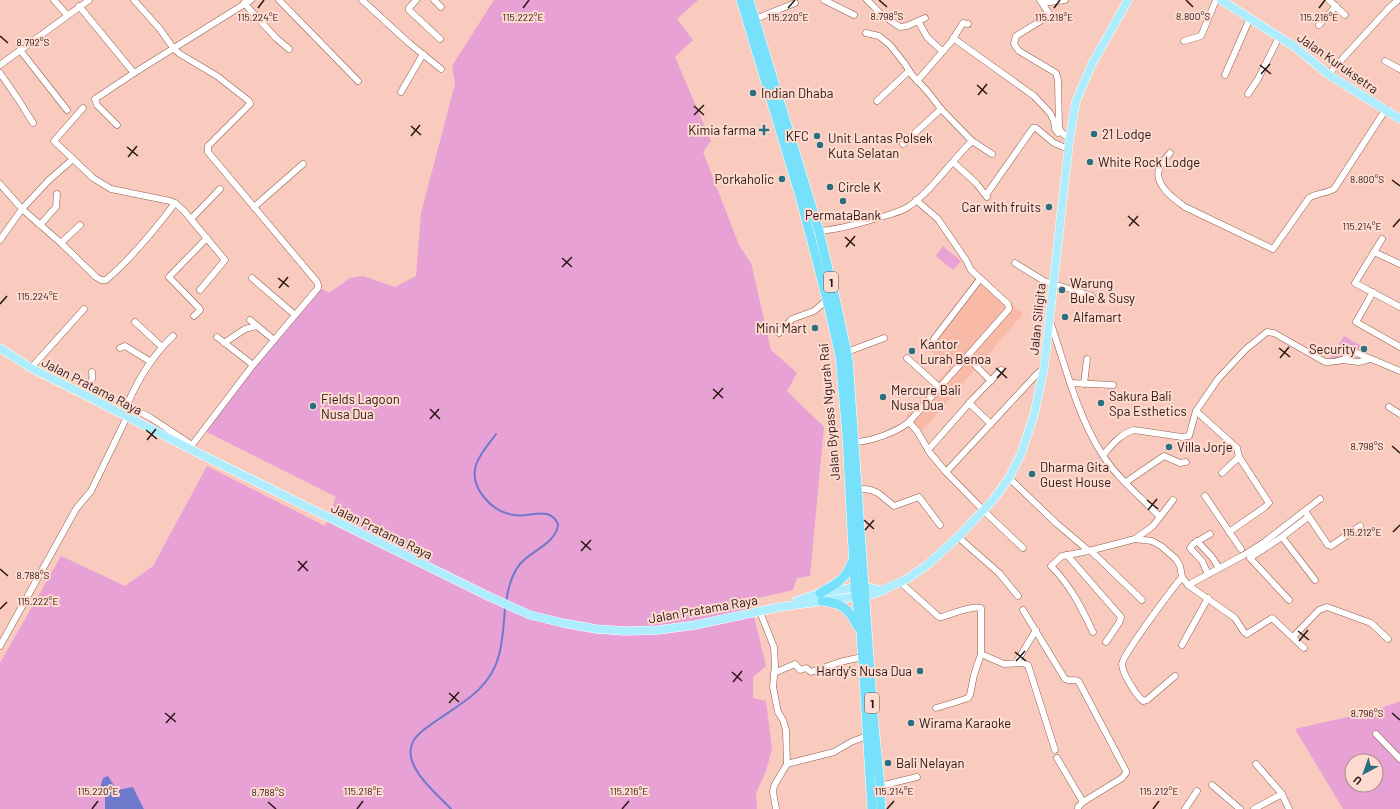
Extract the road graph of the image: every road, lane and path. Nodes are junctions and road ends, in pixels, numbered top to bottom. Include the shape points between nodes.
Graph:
1 (54, 0) edge
2 (89, 0) edge
3 (134, 0) edge
4 (250, 0) edge
5 (279, 0) edge
6 (362, 0) edge
7 (416, 0) edge
8 (434, 0) edge
9 (741, 0) edge
10 (749, 0) edge
11 (824, 0) edge
12 (867, 0) edge
13 (1065, 0) edge
14 (1128, 0) edge
15 (1216, 0) edge
16 (1221, 0) edge
17 (1329, 0) edge
18 (1398, 0) edge
19 (1041, 1) edge
20 (244, 3) junction
21 (795, 3) dead end
22 (79, 6) junction
23 (1336, 6) junction
24 (441, 7) dead end
25 (67, 15) junction
26 (854, 15) dead end
27 (1345, 15) dead end
28 (925, 18) dead end
29 (1250, 18) junction
30 (756, 19) junction
31 (918, 21) junction
32 (968, 24) dead end
33 (1319, 25) dead end
34 (866, 33) dead end
35 (1279, 37) junction
36 (953, 38) junction
37 (440, 39) dead end
38 (1184, 41) dead end
39 (174, 49) junction
40 (289, 49) dead end
41 (20, 50) junction
42 (942, 52) junction
43 (423, 54) junction
44 (1385, 61) dead end
45 (0, 65) edge
46 (442, 69) dead end
47 (1400, 69) edge
48 (909, 71) junction
49 (0, 73) edge
50 (134, 73) junction
51 (1225, 75) dead end
52 (1329, 75) junction
53 (917, 80) junction
54 (358, 81) dead end
55 (401, 92) dead end
56 (1248, 94) dead end
57 (877, 101) dead end
58 (83, 108) dead end
59 (941, 108) junction
60 (1386, 109) junction
61 (67, 110) dead end
62 (1400, 119) edge
63 (33, 123) dead end
64 (117, 125) dead end
65 (972, 141) junction
66 (904, 144) dead end
67 (1069, 144) junction
68 (1170, 153) dead end
69 (992, 154) dead end
70 (73, 159) junction
71 (953, 162) junction
72 (303, 164) dead end
73 (0, 184) edge
74 (220, 189) dead end
75 (57, 194) dead end
76 (916, 200) junction
77 (175, 203) junction
78 (254, 207) junction
79 (22, 209) junction
80 (191, 219) junction
81 (80, 224) dead end
82 (40, 225) junction
83 (818, 231) junction
84 (206, 238) junction
85 (1382, 239) dead end
86 (0, 240) edge
87 (61, 243) junction
88 (1374, 252) junction
89 (1015, 263) dead end
90 (1400, 264) edge
91 (252, 278) dead end
92 (980, 279) junction
93 (1053, 283) junction
94 (200, 290) dead end
95 (1373, 292) junction
96 (1092, 296) dead end
97 (828, 300) junction
98 (1400, 307) edge
99 (84, 309) dead end
100 (295, 315) junction
101 (194, 316) dead end
102 (1049, 318) junction
103 (250, 320) dead end
104 (135, 322) dead end
105 (257, 326) junction
106 (779, 333) dead end
107 (173, 336) dead end
108 (217, 337) dead end
109 (884, 338) dead end
110 (934, 339) dead end
111 (274, 340) junction
112 (224, 343) junction
113 (162, 347) junction
114 (1400, 347) edge
115 (0, 348) edge
116 (120, 348) dead end
117 (847, 352) junction
118 (907, 358) dead end
119 (1087, 359) dead end
120 (151, 362) junction
121 (253, 366) junction
122 (976, 366) dead end
123 (31, 368) junction
124 (1044, 368) junction
125 (1001, 370) dead end
126 (1400, 371) edge
127 (92, 372) dead end
128 (991, 380) junction
129 (1070, 383) junction
130 (1084, 384) junction
131 (1112, 385) dead end
132 (939, 387) junction
133 (86, 395) junction
134 (969, 403) junction
135 (127, 405) junction
136 (1389, 407) dead end
137 (1196, 411) junction
138 (1400, 414) edge
139 (125, 416) junction
140 (909, 422) junction
141 (992, 424) junction
142 (854, 442) junction
143 (191, 447) junction
144 (928, 450) junction
145 (1103, 455) junction
146 (1239, 457) junction
147 (1186, 462) dead end
148 (946, 472) junction
149 (1222, 473) dead end
150 (1009, 478) junction
151 (1126, 482) junction
152 (857, 488) junction
153 (1205, 496) dead end
154 (1320, 499) dead end
155 (1173, 500) dead end
156 (984, 511) junction
157 (1305, 511) junction
158 (1160, 517) junction
159 (1308, 517) junction
160 (940, 525) dead end
161 (1360, 526) dead end
162 (1229, 532) junction
163 (1210, 534) dead end
164 (958, 537) junction
165 (1282, 537) junction
166 (1135, 539) junction
167 (1198, 541) junction
168 (1023, 548) dead end
169 (1241, 549) dead end
170 (1090, 551) junction
171 (1067, 555) junction
172 (853, 558) junction
173 (1219, 568) junction
174 (1208, 574) junction
175 (1182, 577) junction
176 (1315, 580) dead end
177 (900, 582) junction
178 (1188, 585) junction
179 (859, 586) junction
180 (883, 591) junction
181 (860, 596) junction
182 (1018, 596) dead end
183 (821, 597) junction
184 (1208, 598) junction
185 (1142, 600) dead end
186 (1289, 600) dead end
187 (1023, 610) dead end
188 (760, 612) junction
189 (1036, 630) junction
190 (861, 632) junction
191 (1093, 632) dead end
192 (1293, 637) junction
193 (1388, 639) dead end
194 (1106, 642) dead end
195 (1182, 645) dead end
196 (0, 646) edge
197 (1304, 648) dead end
198 (981, 654) junction
199 (862, 657) junction
200 (1016, 663) junction
201 (774, 673) junction
202 (1175, 676) dead end
203 (936, 708) dead end
204 (1376, 734) dead end
205 (867, 736) junction
206 (1055, 750) dead end
207 (1057, 758) dead end
208 (1400, 759) edge
209 (787, 764) junction
210 (1256, 764) dead end
211 (917, 777) dead end
212 (1212, 785) dead end
213 (880, 786) junction
214 (1197, 791) dead end
215 (1282, 794) junction
216 (1083, 802) junction
217 (776, 809) edge
218 (872, 809) edge
219 (880, 809) edge
220 (1078, 809) edge
221 (1185, 809) edge
222 (1240, 809) edge
223 (1254, 809) edge
224 (1289, 809) edge

1 - 25 street
2 - 22 street
3 - 39 street
4 - 20 street
5 - 54 street
6 - 43 street
7 - 37 street via 409,10
8 - 24 street
9 - 97 highway, Jalan Bypass Ngurah Rai / 1
10 - 30 highway, Jalan Bypass Ngurah Rai / 1
11 - 26 street
12 - 31 street via 884,17 900,27
13 - 19 street
14 - 67 main road, Jalan Siligita via 1079,92
15 - 38 street via 1201,36
16 - 29 main road, Jalan Kuruksetra
17 - 23 street
18 - 52 street
19 - 67 street via 1050,16 1016,36 1014,44 1019,51 1056,73 1059,128
20 - 39 street
20 - 40 street
21 - 30 street
22 - 25 street
22 - 50 street
23 - 27 street
23 - 33 street
25 - 41 street
28 - 31 street
29 - 35 main road, Jalan Kuruksetra
29 - 51 street
30 - 83 highway, Jalan Bypass Ngurah Rai / 1
31 - 42 street via 927,37
32 - 36 street via 963,23
34 - 48 street via 879,36 890,45
35 - 52 main road, Jalan Kuruksetra
35 - 56 street
36 - 42 street
36 - 67 street via 1034,96 1050,113 1058,134
39 - 50 street
39 - 78 street via 218,76 250,104 208,146 208,152
41 - 45 street
41 - 61 street
42 - 53 street
43 - 46 street
43 - 55 street
44 - 47 street
48 - 53 street
48 - 57 street
49 - 63 street
50 - 64 street via 95,99 97,105
52 - 60 main road, Jalan Kuruksetra
53 - 59 street
58 - 70 street via 54,140
59 - 65 street
59 - 66 street
60 - 62 main road, Jalan Kuruksetra
60 - 68 street via 1334,189 1327,193 1312,195 1273,249 1173,199 1163,187 1158,174
65 - 69 street
65 - 71 street
67 - 71 street via 1054,143 1034,128 987,197
67 - 93 main road, Jalan Siligita
70 - 77 street via 93,178 111,189
70 - 79 street
71 - 76 street
72 - 78 street
73 - 79 street
74 - 80 street
75 - 82 street via 56,207
76 - 83 street via 899,212 857,224
76 - 92 street via 938,219 971,270
77 - 80 street
77 - 87 street via 129,260 106,280 96,277
78 - 100 street via 317,282 318,288
79 - 82 street
79 - 86 street
80 - 84 street
81 - 87 street
82 - 87 street
83 - 117 highway, Jalan Bypass Ngurah Rai / 1
84 - 94 street via 225,261
84 - 101 street via 169,277 199,308
85 - 88 street
88 - 90 street
88 - 95 street via 1355,283
89 - 93 street via 1044,281
91 - 100 street
92 - 110 street
92 - 132 street via 1008,304 1009,309
93 - 96 street
93 - 102 main road, Jalan Siligita
95 - 98 street
95 - 114 street via 1356,322
97 - 106 street via 814,311 792,319
97 - 172 highway, Jalan Bypass Ngurah Rai / 1 via 840,356
99 - 123 street
100 - 111 street
102 - 124 main road, Jalan Siligita
102 - 129 street
103 - 105 street
104 - 113 street
105 - 111 street
105 - 112 street via 245,329
107 - 113 street
108 - 112 street
109 - 117 street
111 - 121 street
112 - 121 street
113 - 120 street
115 - 123 main road, Jalan Pratama Raya
116 - 120 street via 125,346
117 - 142 highway, Jalan Bypass Ngurah Rai / 1
118 - 132 street
119 - 130 street
120 - 135 street
121 - 143 street
122 - 128 street
123 - 133 main road, Jalan Pratama Raya
124 - 141 street
124 - 150 main road, Jalan Siligita via 1030,428
125 - 128 street
126 - 137 street via 1370,359 1359,362 1325,362 1274,333 1267,332 1246,349 1218,379
127 - 133 street via 92,380
128 - 134 street
129 - 130 street
129 - 145 street
130 - 131 street
132 - 140 street
133 - 139 main road, Jalan Pratama Raya
134 - 141 street
134 - 144 street
135 - 139 street
135 - 143 street via 151,418
136 - 138 street
137 - 145 street via 1189,436 1134,430 1126,432
137 - 146 street via 1235,446
139 - 143 main road, Jalan Pratama Raya
139 - 196 street via 91,491 76,509
140 - 142 street via 898,430 862,442
140 - 144 street
141 - 148 street
142 - 152 highway, Jalan Bypass Ngurah Rai / 1
143 - 188 main road, Jalan Pratama Raya via 345,526 530,615 596,629 625,631 695,625
144 - 148 street
145 - 151 street
146 - 149 street
146 - 162 street via 1269,503
147 - 151 street via 1164,456
148 - 156 street
150 - 156 main road, Jalan Siligita
150 - 170 street
151 - 158 street
152 - 160 street via 878,493 894,506 919,497
152 - 179 highway, Jalan Bypass Ngurah Rai / 1
153 - 162 street
154 - 157 street
155 - 158 street
156 - 164 main road, Jalan Siligita
156 - 168 street
157 - 159 street
157 - 173 street via 1263,543
158 - 166 street via 1153,526
159 - 161 street via 1328,545 1332,546
159 - 165 street
162 - 169 street
163 - 167 street
164 - 177 main road, Jalan Siligita via 927,565
164 - 182 street via 999,573
165 - 176 street
165 - 186 street via 1250,558
166 - 170 street
166 - 175 street via 1152,542 1170,553 1180,566
167 - 173 street
167 - 174 street via 1190,548 1202,561
170 - 171 street
170 - 185 street
171 - 191 street via 1062,556 1051,566 1075,595
171 - 194 street via 1121,617
172 - 179 highway, Jalan Bypass Ngurah Rai / 1
172 - 183 highway via 847,574
173 - 174 street
174 - 178 street
175 - 178 street
175 - 202 street via 1122,663 1130,683 1143,701
177 - 180 main road, Jalan Siligita
177 - 198 street via 939,617 981,608
178 - 184 street
179 - 180 main road
179 - 181 highway, Jalan Bypass Ngurah Rai / 1
179 - 183 main road, Jalan Pratama Raya
180 - 181 main road, Jalan Siligita
181 - 183 main road, Jalan Pratama Raya
181 - 190 highway, Jalan Bypass Ngurah Rai / 1
181 - 213 highway, Jalan Bypass Ngurah Rai / 1
183 - 188 main road, Jalan Pratama Raya
183 - 190 highway via 844,607 852,614
184 - 192 street via 1235,618 1246,634 1272,618
184 - 195 street
187 - 189 street
188 - 201 street via 774,647
189 - 200 street
189 - 216 street via 1065,679 1079,682 1126,773
190 - 199 highway, Jalan Bypass Ngurah Rai / 1
192 - 193 street via 1319,610 1327,607 1371,624
192 - 197 street
198 - 200 street via 1004,664
198 - 203 street via 970,696
199 - 201 street via 811,672 806,668 800,670 795,664
199 - 205 highway, Jalan Bypass Ngurah Rai / 1
200 - 206 street via 1026,664 1029,668
201 - 209 street via 773,687 778,712 786,730
204 - 208 street
205 - 209 street via 834,752
205 - 218 highway, Jalan Bypass Ngurah Rai / 1
207 - 216 street
209 - 217 street via 774,786
210 - 215 street
211 - 213 street
212 - 222 street
213 - 219 highway, Jalan Bypass Ngurah Rai / 1
214 - 221 street
215 - 223 street
215 - 224 street
216 - 220 street

